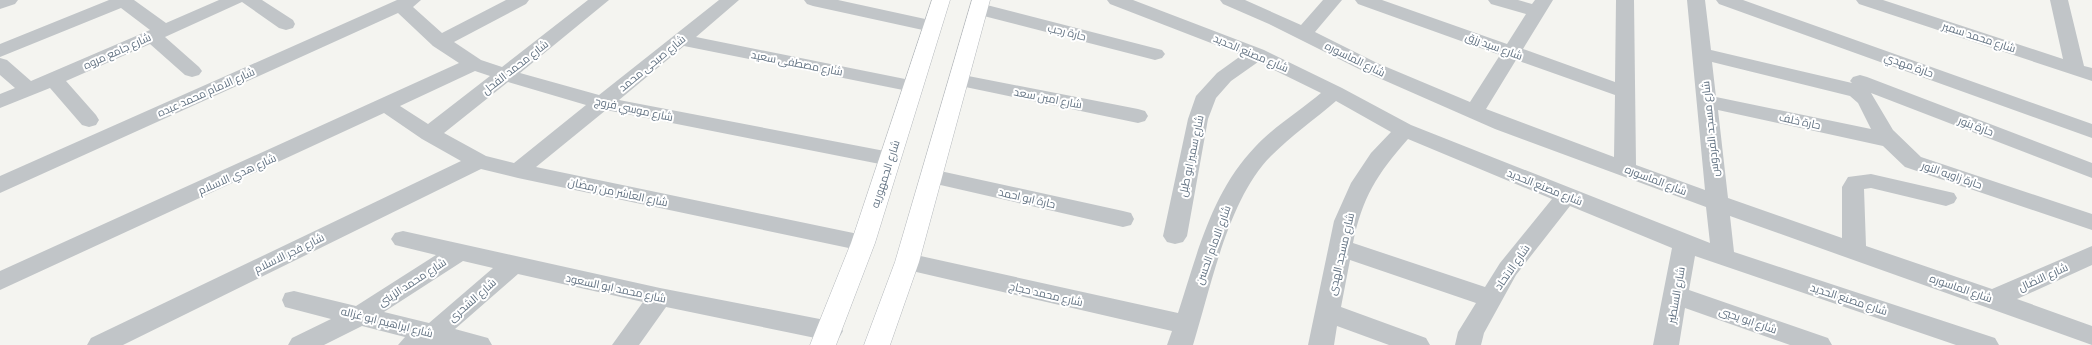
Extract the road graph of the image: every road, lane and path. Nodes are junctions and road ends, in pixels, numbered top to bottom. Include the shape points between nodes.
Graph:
1 (9, 0) edge
2 (124, 0) edge
3 (235, 0) edge
4 (250, 0) edge
5 (520, 0) edge
6 (600, 0) edge
7 (730, 0) edge
8 (813, 0) edge
9 (940, 0) edge
10 (1116, 0) edge
11 (1229, 0) edge
12 (1333, 0) edge
13 (1364, 0) edge
14 (1497, 0) edge
15 (1625, 0) edge
16 (1696, 0) edge
17 (1725, 0) edge
18 (1865, 0) edge
19 (2060, 0) edge
20 (406, 3) edge
21 (0, 4) edge
22 (980, 5) edge
23 (1541, 6) edge
24 (286, 24) dead end
25 (932, 26) junction
26 (158, 33) junction
27 (1303, 34) junction
28 (681, 40) junction
29 (440, 42) junction
30 (0, 51) edge
31 (1512, 53) junction
32 (1155, 54) dead end
33 (1257, 54) junction
34 (1702, 54) junction
35 (0, 64) edge
36 (474, 64) junction
37 (192, 71) dead end
38 (2083, 72) edge
39 (505, 75) junction
40 (54, 79) junction
41 (958, 80) junction
42 (1860, 81) dead end
43 (913, 86) junction
44 (29, 90) junction
45 (1335, 92) junction
46 (1625, 92) junction
47 (1707, 100) junction
48 (0, 102) edge
49 (602, 103) junction
50 (387, 106) junction
51 (1474, 112) junction
52 (1138, 116) dead end
53 (89, 120) dead end
54 (1404, 130) junction
55 (2092, 131) edge
56 (429, 134) junction
57 (1893, 142) junction
58 (890, 159) junction
59 (479, 161) junction
60 (1625, 168) junction
61 (2092, 170) edge
62 (518, 171) junction
63 (931, 176) junction
64 (0, 185) edge
65 (1566, 196) junction
66 (1946, 198) dead end
67 (1718, 203) junction
68 (1123, 219) dead end
69 (2092, 222) edge
70 (1175, 236) dead end
71 (403, 239) dead end
72 (863, 243) junction
73 (1685, 244) junction
74 (1341, 248) junction
75 (1854, 251) junction
76 (459, 252) junction
77 (2092, 255) edge
78 (1723, 258) junction
79 (907, 262) junction
80 (512, 265) junction
81 (0, 281) edge
82 (1676, 295) junction
83 (660, 297) junction
84 (1490, 298) junction
85 (1993, 299) junction
86 (294, 300) dead end
87 (1327, 312) junction
88 (361, 315) junction
89 (433, 334) junction
90 (1183, 335) edge
91 (2092, 336) edge
92 (826, 338) edge
93 (100, 345) edge
94 (301, 345) edge
95 (411, 345) edge
96 (479, 345) edge
97 (626, 345) edge
98 (877, 345) edge
99 (1321, 345) edge
100 (1417, 345) edge
101 (1468, 345) edge
102 (1666, 345) edge
103 (1819, 345) edge
104 (1986, 345) edge

1 - 21 street
2 - 26 street
2 - 30 street
3 - 26 street, شارع جامع مروه
4 - 24 street
5 - 29 street
6 - 39 street, شارع محمد الفحل
7 - 28 street, شارع صبحى محمد
8 - 25 street
9 - 25 main road, شارع الجمهوريه
10 - 33 street, شارع مصنع الحديد
11 - 27 street, شارع الماسوره
12 - 27 street
13 - 31 street, شارع سيد رزق
14 - 23 street
15 - 46 street
16 - 34 street, شارع مسجد الفردوس
17 - 55 street, حارة مهدي
18 - 38 street, شارع محمد سمير
19 - 38 street
20 - 29 street, شارع موسي فروج
20 - 64 street, شارع الامام محمد عبده
22 - 32 street, حارة رجب
22 - 41 main road
23 - 31 street
25 - 43 main road, شارع الجمهوريه
26 - 37 street
26 - 40 street, شارع جامع مروه
27 - 51 street, شارع الماسوره via 1370,67
28 - 43 street, شارع مصطفى سعيد
28 - 49 street, شارع صبحى محمد
29 - 36 street, شارع موسي فروج
31 - 46 street, شارع سيد رزق
31 - 51 street
33 - 45 street, شارع مصنع الحديد
33 - 70 street, شارع سمير ابو طبل via 1224,76 1206,96 1198,119
34 - 47 street, شارع مسجد الفردوس
34 - 57 street, حارة زاويه النور via 1857,91 1864,96 1880,127
35 - 44 street
36 - 39 street, شارع موسي فروج
36 - 50 street, شارع هدي الاسلام
39 - 49 street, شارع موسي فروج
39 - 56 street, شارع محمد الفحل
40 - 44 street, شارع جامع مروه
40 - 53 street
41 - 52 street, شارع امين سعد
41 - 63 main road
42 - 61 street, حارة بنور
43 - 58 main road, شارع الجمهوريه
44 - 48 street, شارع جامع مروه
45 - 54 street, شارع مصنع الحديد
45 - 90 street, شارع الامام الحسن via 1263,151 1236,185 1218,225
46 - 60 street
47 - 57 street, حارة خلف
47 - 67 street, شارع مسجد الفردوس
49 - 58 street, شارع موسي فروج
49 - 62 street, شارع صبحى محمد
50 - 56 street, شارع العاشر من رمضان
50 - 81 street, شارع هدي الاسلام
51 - 60 street, شارع الماسوره
54 - 65 street, شارع مصنع الحديد
54 - 74 street, شارع مسجد الهدى via 1379,158 1359,188 1346,221
56 - 59 street, شارع العاشر من رمضان
57 - 69 street, حارة زاويه النور via 1907,158 1920,165
58 - 72 main road, شارع الجمهوريه
59 - 62 street, شارع العاشر من رمضان
59 - 93 street, شارع فجر الاسلام
60 - 67 street, شارع الماسوره
62 - 72 street, شارع العاشر من رمضان
63 - 68 street, حارة ابو احمد
63 - 79 main road
65 - 73 street, شارع مصنع الحديد
65 - 84 street, شارع الاتحاد via 1508,269
66 - 75 street via 1871,181 1856,182 1853,187
67 - 75 street, شارع الماسوره
67 - 78 street, شارع مسجد الفردوس
71 - 76 street, شارع محمد ابو السعود
72 - 92 main road, شارع الجمهوريه
73 - 78 street, شارع مصنع الحديد
73 - 82 street, شارع السنطير
74 - 84 street
74 - 87 street, شارع مسجد الهدى
75 - 85 street, شارع الماسوره
76 - 80 street, شارع محمد ابو السعود
76 - 88 street, شارع محمد الزينى
77 - 85 street, شارع النضال
78 - 104 street, شارع مصنع الحديد
79 - 90 street, شارع محمد حجاج
79 - 98 main road
80 - 83 street, شارع محمد ابو السعود
80 - 89 street, شارع الشحرى
82 - 102 street, شارع السنطير
82 - 103 street, شارع ابو يحيي
83 - 92 street, شارع محمد ابو السعود
83 - 97 street
84 - 101 street, شارع الاتحاد via 1471,332
85 - 91 street, شارع الماسوره
86 - 88 street, شارع ابراهيم ابو غزاله
87 - 99 street, شارع مسجد الهدى
87 - 100 street
88 - 89 street, شارع ابراهيم ابو غزاله
88 - 94 street, شارع محمد الزينى
89 - 95 street, شارع الشحرى
89 - 96 street, شارع ابراهيم ابو غزاله

